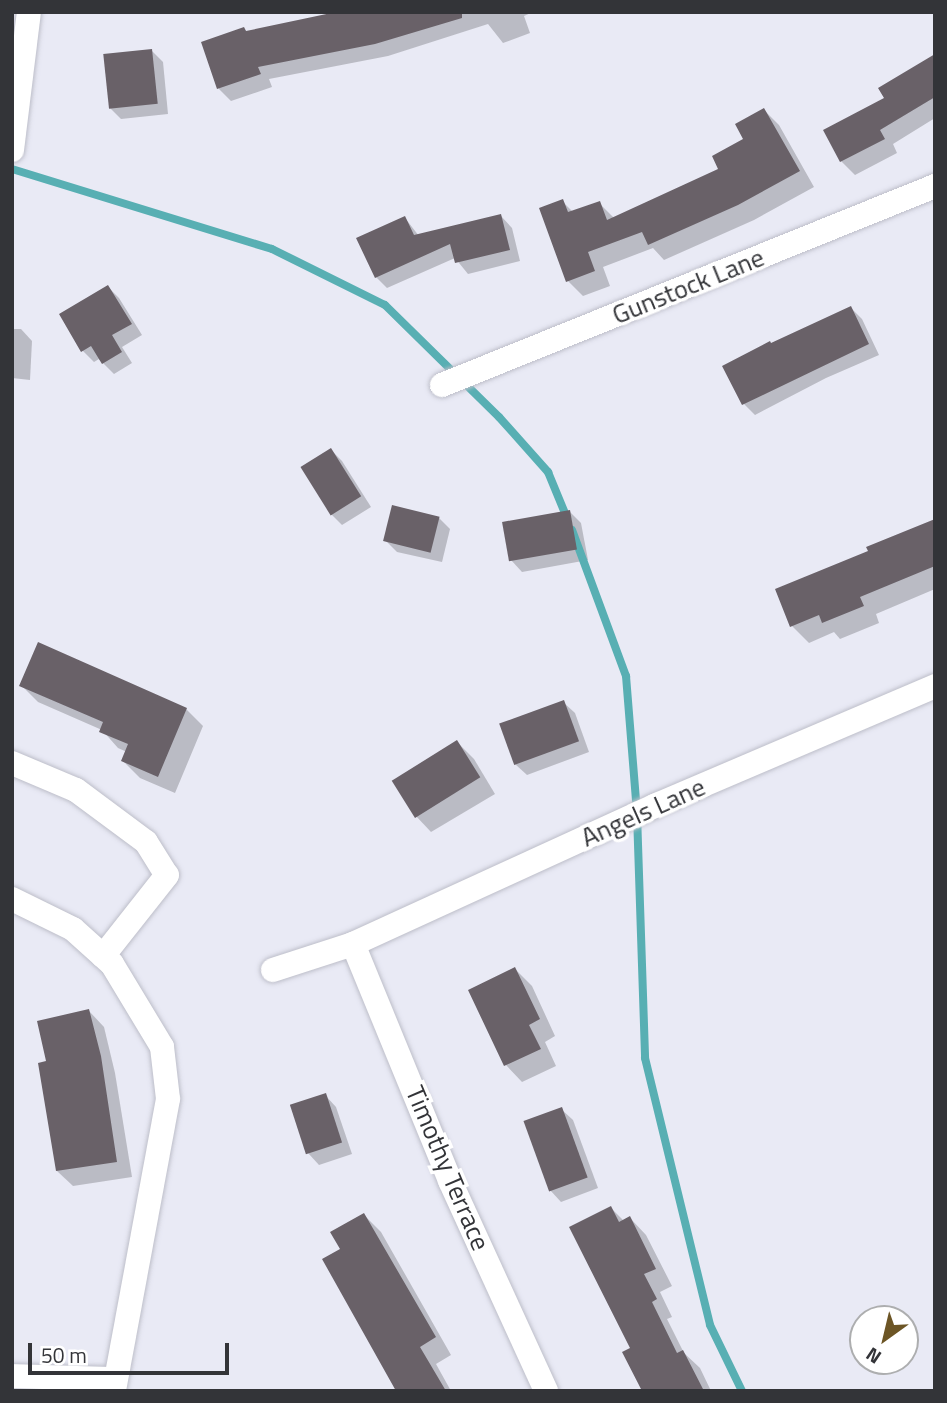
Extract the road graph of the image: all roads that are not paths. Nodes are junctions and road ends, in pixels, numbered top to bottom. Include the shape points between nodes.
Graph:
1 (29, 12) edge
2 (12, 150) edge
3 (935, 186) edge
4 (442, 385) dead end
5 (935, 686) edge
6 (12, 763) edge
7 (12, 899) edge
8 (354, 944) junction
9 (103, 956) junction
10 (272, 970) dead end
11 (12, 1376) edge
12 (114, 1385) edge
13 (546, 1391) edge

1 - 2 street
3 - 4 street, Gunstock Lane
5 - 8 street, Angels Lane via 654,806
6 - 9 street via 76,790 146,842 167,875
7 - 9 street via 73,929
8 - 10 street, Angels Lane
8 - 13 street, Timothy Terrace via 450,1181
9 - 12 street via 162,1046 168,1099
11 - 12 street

